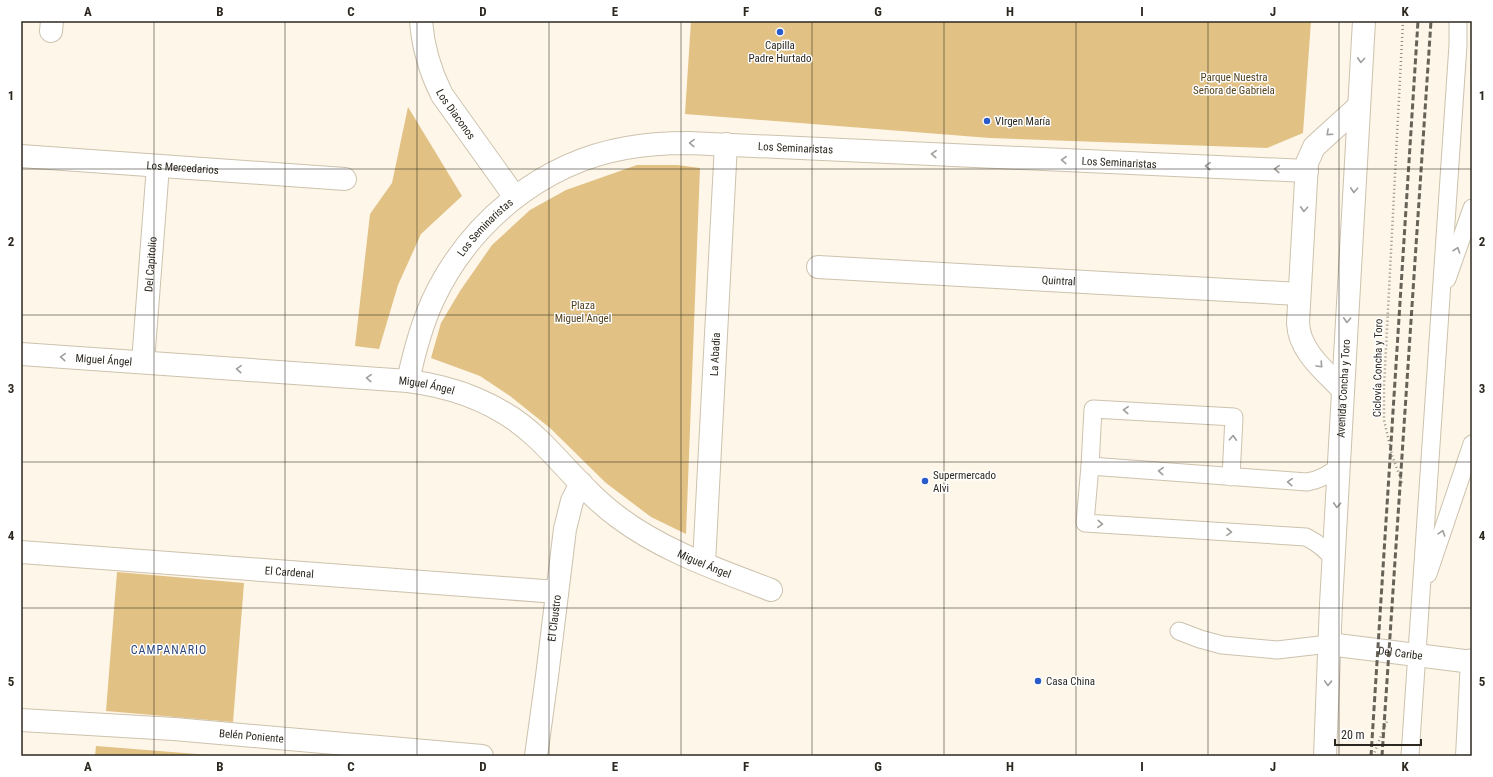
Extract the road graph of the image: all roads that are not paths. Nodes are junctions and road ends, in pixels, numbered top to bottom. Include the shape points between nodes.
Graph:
1 (420, 21) edge
2 (1364, 21) edge
3 (1451, 21) edge
4 (1458, 21) edge
5 (1458, 45) junction
6 (1358, 107) junction
7 (726, 144) junction
8 (21, 156) edge
9 (158, 166) junction
10 (1307, 171) junction
11 (345, 179) dead end
12 (515, 196) junction
13 (1472, 208) edge
14 (818, 268) dead end
15 (1300, 294) junction
16 (1440, 300) junction
17 (21, 354) edge
18 (144, 362) junction
19 (408, 381) junction
20 (1343, 390) junction
21 (1472, 444) edge
22 (1090, 466) junction
23 (1339, 466) junction
24 (1231, 477) junction
25 (581, 483) junction
26 (21, 552) edge
27 (1334, 560) junction
28 (704, 563) junction
29 (771, 590) dead end
30 (557, 592) junction
31 (1421, 597) junction
32 (1179, 631) dead end
33 (1329, 644) junction
34 (1417, 655) junction
35 (1472, 661) edge
36 (21, 720) edge
37 (482, 756) edge
38 (536, 756) edge
39 (1325, 756) edge
40 (1410, 756) edge
41 (1467, 756) edge

1 - 12 street, Los Diaconos via 425,54 442,95
2 -> 6 street, Avenida Concha y Toro
3 - 5 lane
4 - 5 lane
5 - 16 lane
6 -> 10 street via 1314,147
6 -> 20 street, Avenida Concha y Toro
10 -> 7 street, Los Seminaristas
7 -> 12 street, Los Seminaristas via 656,143 625,148 566,167
7 - 28 street, La Abadia
8 - 9 street, Los Mercedarios
9 - 11 street, Los Mercedarios
9 - 18 street, Del Capitolio
10 -> 15 street
12 - 19 street, Los Seminaristas via 477,232 446,275 422,326
16 -> 13 lane
14 - 15 street, Quintral
15 -> 20 street via 1300,339 1307,352
16 - 31 lane
18 -> 17 street, Miguel Ángel
19 -> 18 street, Miguel Ángel
19 - 25 street, Miguel Ángel via 442,386 469,395 504,413 538,438
20 - 23 street, Avenida Concha y Toro
31 -> 21 lane
24 -> 22 lane
24 -> 22 lane via 1234,417 1093,409
22 -> 27 lane via 1085,524 1306,537 1317,542
23 -> 24 lane via 1328,475 1307,482
23 -> 27 street, Avenida Concha y Toro
25 - 28 street, Miguel Ángel via 618,517 638,531
25 - 30 street, El Claustro via 567,515
26 - 30 street, El Cardenal
27 - 33 street, Avenida Concha y Toro
28 - 29 street, Miguel Ángel
30 - 38 street, El Claustro
31 - 34 lane
32 - 33 lane via 1222,645 1277,650
33 - 34 street, Del Caribe
33 -> 39 street, Avenida Concha y Toro
34 - 35 street, Del Caribe
34 - 40 lane
35 - 41 street
36 - 37 street, Belén Poniente via 174,729

